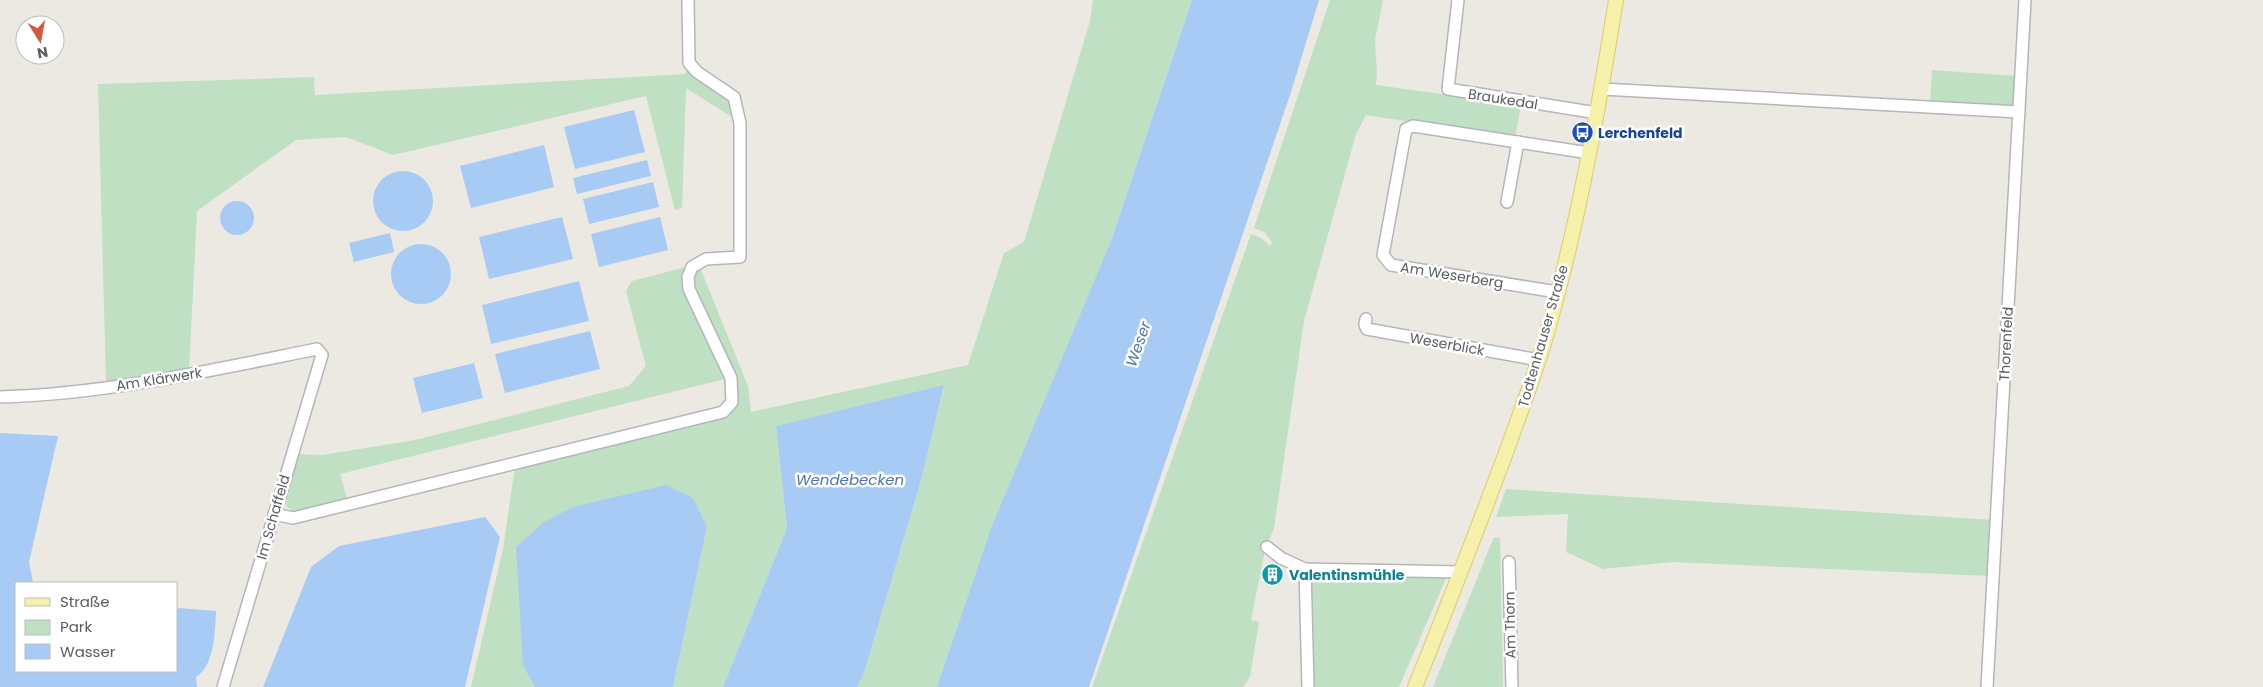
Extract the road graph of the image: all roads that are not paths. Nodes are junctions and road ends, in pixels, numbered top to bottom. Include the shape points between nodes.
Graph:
1 (688, 0) edge
2 (1458, 0) edge
3 (1616, 0) edge
4 (2025, 0) edge
5 (1602, 89) junction
6 (2019, 112) junction
7 (1597, 113) junction
8 (1518, 142) junction
9 (1589, 153) junction
10 (1506, 202) dead end
11 (1557, 292) junction
12 (1366, 319) dead end
13 (317, 349) joint
14 (1538, 360) junction
15 (0, 397) edge
16 (274, 514) junction
17 (1267, 547) dead end
18 (1509, 562) dead end
19 (1305, 569) junction
20 (1461, 572) junction
21 (222, 687) edge
22 (1308, 687) edge
23 (1415, 687) edge
24 (1512, 687) edge
25 (1987, 687) edge

1 - 16 street via 689,62 697,72 734,96 740,123 740,257 706,259 692,266 688,277 689,289 731,378 732,402 723,412 293,518
2 - 7 street, Braukedal via 1448,89
3 - 5 main road, Todtenhauser Straße
4 - 6 street, Thorenfeld
5 - 6 street
5 - 7 main road, Todtenhauser Straße
6 - 25 street, Thorenfeld
7 - 9 main road, Todtenhauser Straße
8 - 9 street
8 - 10 street
8 - 11 street, Am Weserberg via 1406,129 1383,255 1391,265
9 - 11 main road, Todtenhauser Straße
11 - 14 main road, Todtenhauser Straße
12 - 14 street, Weserblick via 1367,329
13 - 15 street, Am Klärwerk via 189,375 33,396
13 - 16 street, Im Schaffeld via 322,355
14 - 20 main road, Todtenhauser Straße
16 - 21 street, Im Schaffeld
17 - 19 street via 1281,558
18 - 24 street, Am Thorn
19 - 20 street
19 - 22 street
20 - 23 main road, Todtenhauser Straße

